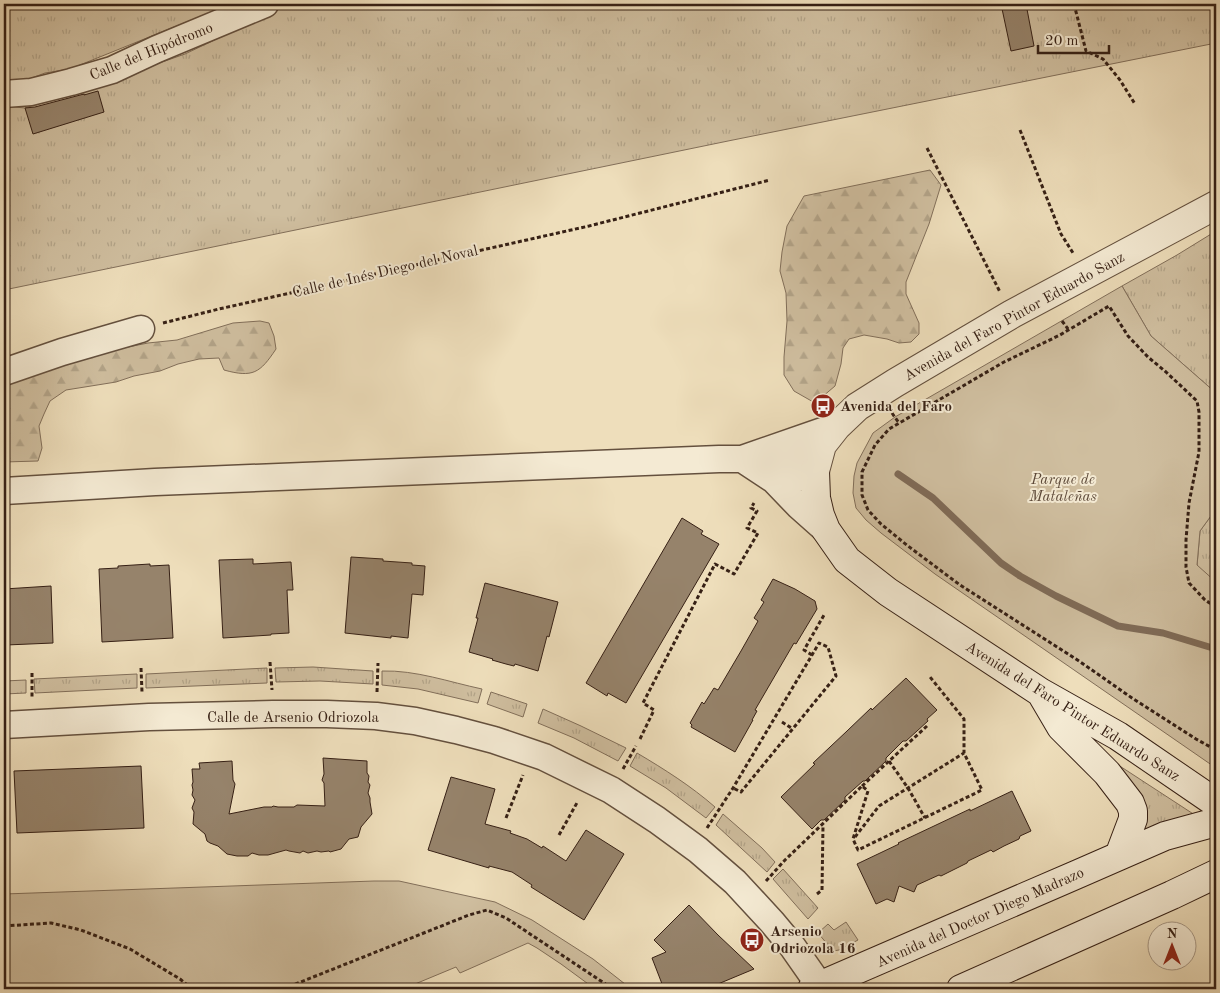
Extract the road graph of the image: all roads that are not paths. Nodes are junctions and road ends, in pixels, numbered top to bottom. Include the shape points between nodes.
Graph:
1 (265, 4) edge
2 (4, 94) edge
3 (1216, 204) edge
4 (141, 329) road end
5 (4, 372) edge
6 (837, 426) junction
7 (758, 462) junction
8 (815, 471) junction
9 (4, 491) edge
10 (826, 530) junction
11 (1040, 692) junction
12 (4, 726) edge
13 (1216, 803) edge
14 (1216, 822) edge
15 (1119, 856) junction
16 (1216, 874) edge
17 (1216, 887) edge
18 (1189, 888) junction
19 (819, 988) edge
20 (962, 989) edge

1 - 2 street, Calle del Hipódromo via 112,70 31,92
3 - 6 main road, Avenida del Faro Pintor Eduardo Sanz via 1012,314 857,407
4 - 5 street
6 - 7 street
6 - 8 main road, Avenida del Faro Pintor Eduardo Sanz via 822,445
7 - 8 street via 800,478
7 - 9 street via 719,460
7 - 10 street
8 - 10 main road, Avenida del Faro Pintor Eduardo Sanz via 816,498
10 - 11 main road, Avenida del Faro Pintor Eduardo Sanz via 847,560 888,592
11 - 13 main road, Avenida del Faro Pintor Eduardo Sanz via 1118,736
11 - 15 main road via 1061,727 1130,803 1132,819
12 - 19 street, Calle de Arsenio Odriozola via 158,717 327,714 415,721 494,740 544,757 611,790 698,850 735,882 772,922
14 - 15 main road, Avenida del Doctor Diego Madrazo via 1165,836
15 - 19 main road, Avenida del Doctor Diego Madrazo
16 - 18 main road
17 - 18 main road
18 - 20 main road

